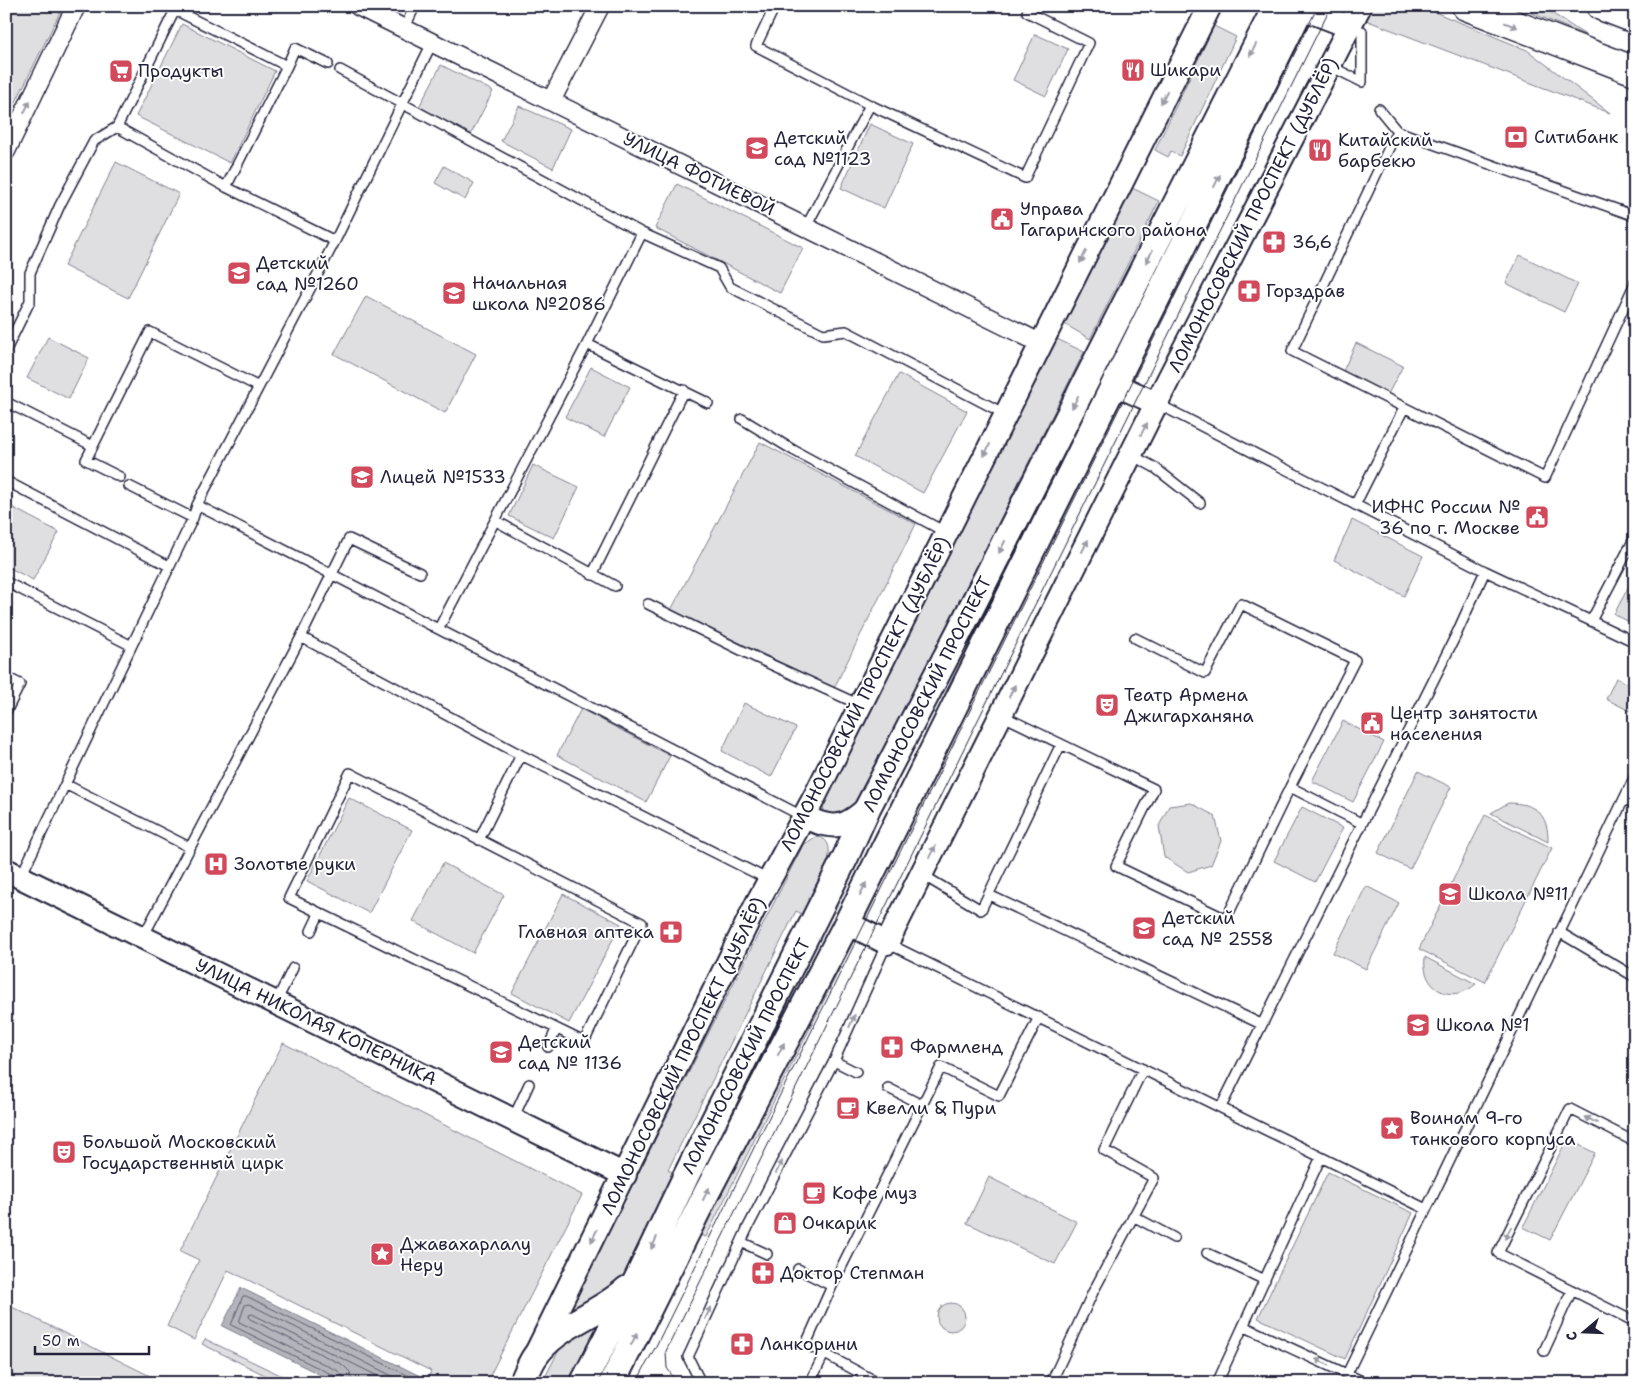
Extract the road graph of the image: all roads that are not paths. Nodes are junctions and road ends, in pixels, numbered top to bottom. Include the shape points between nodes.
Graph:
1 (76, 6) edge
2 (358, 6) edge
3 (415, 6) edge
4 (600, 6) edge
5 (775, 6) edge
6 (1032, 6) edge
7 (1210, 6) edge
8 (1276, 6) edge
9 (1339, 6) edge
10 (1360, 6) edge
11 (1466, 6) edge
12 (1601, 6) edge
13 (1300, 7) edge
14 (176, 8) edge
15 (1635, 19) edge
16 (404, 29) junction
17 (1356, 29) junction
18 (432, 43) junction
19 (328, 64) dead end
20 (287, 66) junction
21 (1330, 66) junction
22 (340, 70) dead end
23 (1635, 71) edge
24 (551, 101) junction
25 (402, 104) junction
26 (870, 105) junction
27 (1379, 109) dead end
28 (117, 127) junction
29 (1397, 131) junction
30 (6, 151) edge
31 (226, 187) junction
32 (1635, 216) edge
33 (806, 227) junction
34 (642, 233) junction
35 (335, 241) junction
36 (1635, 283) edge
37 (1040, 343) junction
38 (587, 344) junction
39 (6, 350) edge
40 (1114, 384) junction
41 (257, 386) junction
42 (684, 390) junction
43 (6, 402) edge
44 (708, 403) dead end
45 (1158, 404) junction
46 (1404, 408) junction
47 (1005, 414) junction
48 (742, 420) dead end
49 (93, 446) junction
50 (1131, 455) junction
51 (1046, 459) junction
52 (1071, 471) junction
53 (120, 477) dead end
54 (6, 481) edge
55 (129, 486) dead end
56 (1200, 503) dead end
57 (197, 505) junction
58 (1355, 506) junction
59 (193, 518) junction
60 (496, 522) junction
61 (947, 533) junction
62 (1635, 537) edge
63 (170, 566) junction
64 (1485, 571) junction
65 (333, 573) junction
66 (420, 574) dead end
67 (592, 575) junction
68 (6, 582) edge
69 (615, 586) dead end
70 (648, 604) dead end
71 (1591, 620) junction
72 (439, 628) junction
73 (301, 637) junction
74 (1135, 638) dead end
75 (1635, 642) edge
76 (130, 645) junction
77 (6, 677) edge
78 (860, 705) junction
79 (6, 712) edge
80 (1001, 714) junction
81 (1062, 744) junction
82 (521, 755) junction
83 (1635, 776) edge
84 (64, 784) junction
85 (1290, 787) junction
86 (1624, 799) junction
87 (1635, 804) edge
88 (868, 807) junction
89 (804, 817) junction
90 (1361, 823) junction
91 (479, 840) junction
92 (853, 841) junction
93 (189, 848) junction
94 (881, 854) junction
95 (14, 873) edge
96 (921, 874) junction
97 (770, 880) junction
98 (990, 895) junction
99 (318, 914) junction
100 (847, 923) junction
101 (311, 931) dead end
102 (1559, 932) junction
103 (143, 937) junction
104 (886, 943) junction
105 (292, 968) dead end
106 (1635, 977) edge
107 (276, 1002) junction
108 (1039, 1017) junction
109 (1261, 1024) junction
110 (556, 1030) junction
111 (548, 1047) dead end
112 (834, 1062) junction
113 (1143, 1069) junction
114 (856, 1072) dead end
115 (530, 1084) dead end
116 (888, 1088) dead end
117 (922, 1105) junction
118 (1221, 1107) junction
119 (513, 1119) junction
120 (1635, 1142) edge
121 (1322, 1157) junction
122 (625, 1175) junction
123 (1426, 1209) junction
124 (1134, 1216) junction
125 (1174, 1238) dead end
126 (741, 1242) junction
127 (1207, 1253) dead end
128 (767, 1254) dead end
129 (798, 1269) dead end
130 (1265, 1280) junction
131 (636, 1281) junction
132 (832, 1286) junction
133 (1572, 1290) junction
134 (1635, 1322) edge
135 (1243, 1326) junction
136 (1544, 1351) dead end
137 (824, 1354) junction
138 (534, 1357) junction
139 (1347, 1374) junction
140 (522, 1383) edge
141 (583, 1383) edge
142 (612, 1383) edge
143 (701, 1383) edge
144 (810, 1383) edge
145 (879, 1383) edge
146 (1051, 1383) edge
147 (1217, 1383) edge
148 (1366, 1383) edge

30 -> 1 street
2 - 16 street, УЛИЦА ФОТИЕВОЙ
3 - 16 lane
4 - 24 street
5 - 26 lane via 756,46
6 - 26 lane via 1027,12 1089,43 1025,178
7 -> 37 street, ЛОМОНОСОВСКИЙ ПРОСПЕКТ (ДУБЛЁР)
8 -> 51 main road, ЛОМОНОСОВСКИЙ ПРОСПЕКТ
9 - 17 street
10 - 17 street, ЛОМОНОСОВСКИЙ ПРОСПЕКТ (ДУБЛЁР)
11 -> 23 main road
12 - 15 main road
13 - 17 street
40 -> 13 main road, ЛОМОНОСОВСКИЙ ПРОСПЕКТ
14 - 20 lane
14 - 28 lane
16 - 18 street, УЛИЦА ФОТИЕВОЙ
17 - 21 street, ЛОМОНОСОВСКИЙ ПРОСПЕКТ (ДУБЛЁР)
17 - 21 lane via 1362,82
18 - 24 street, УЛИЦА ФОТИЕВОЙ
18 - 25 lane
19 - 20 lane via 295,48
20 - 31 lane
21 - 45 street, ЛОМОНОСОВСКИЙ ПРОСПЕКТ (ДУБЛЁР)
22 - 25 lane
24 - 33 street, УЛИЦА ФОТИЕВОЙ
25 - 34 lane
25 - 35 lane
26 - 33 lane
27 - 29 lane
28 - 31 lane
28 - 39 lane via 94,141 60,205 30,273 30,301
29 - 32 lane
29 - 46 lane via 1292,351
31 - 35 lane
33 - 37 street, УЛИЦА ФОТИЕВОЙ
34 - 38 lane
34 - 47 lane via 719,268 730,287 823,334 846,331
35 - 41 lane
36 - 46 lane via 1545,478
37 - 47 street, ЛОМОНОСОВСКИЙ ПРОСПЕКТ (ДУБЛЁР)
38 - 42 lane
38 - 60 lane
40 - 45 street
40 - 52 main road, ЛОМОНОСОВСКИЙ ПРОСПЕКТ
41 - 49 lane via 150,332
41 - 57 lane
42 - 44 lane
42 - 67 lane
43 - 49 lane
50 -> 45 street, ЛОМОНОСОВСКИЙ ПРОСПЕКТ (ДУБЛЁР)
45 - 58 lane
46 - 58 lane
47 -> 61 street, ЛОМОНОСОВСКИЙ ПРОСПЕКТ (ДУБЛЁР)
48 - 61 lane
49 - 53 lane via 86,460
50 - 56 lane via 1154,467
80 -> 50 street, ЛОМОНОСОВСКИЙ ПРОСПЕКТ (ДУБЛЁР)
51 - 52 main road via 1062,455 1069,461
51 -> 88 main road, ЛОМОНОСОВСКИЙ ПРОСПЕКТ
52 - 94 main road, ЛОМОНОСОВСКИЙ ПРОСПЕКТ
54 - 63 lane
55 - 59 lane
57 - 59 lane
57 - 65 lane
58 - 64 lane
59 - 63 lane
60 - 67 lane
60 - 72 lane
61 - 78 street, ЛОМОНОСОВСКИЙ ПРОСПЕКТ (ДУБЛЁР)
62 - 71 lane
63 - 76 lane
64 - 71 lane
64 - 90 lane
65 - 66 lane via 349,539
65 - 72 lane
65 - 73 lane
67 - 69 lane
68 - 76 lane
70 - 78 lane
71 - 75 lane
72 - 89 lane
73 - 82 lane
73 - 93 lane
74 - 85 lane via 1206,673 1241,604 1355,660
76 - 84 lane
77 - 79 lane via 20,684
78 - 89 street, ЛОМОНОСОВСКИЙ ПРОСПЕКТ (ДУБЛЁР)
80 - 81 lane
96 -> 80 street, ЛОМОНОСОВСКИЙ ПРОСПЕКТ (ДУБЛЁР)
81 - 85 lane via 1154,789 1116,866 1226,919
81 - 98 lane
82 - 91 lane
82 - 97 lane
83 - 86 lane
84 - 93 lane
84 - 95 lane
85 - 90 lane
86 - 87 lane
86 - 102 lane
88 - 89 street via 852,822 841,826 824,826
88 - 92 main road, ЛОМОНОСОВСКИЙ ПРОСПЕКТ
89 - 97 street, ЛОМОНОСОВСКИЙ ПРОСПЕКТ (ДУБЛЁР)
90 - 109 lane
91 - 99 lane via 350,774 289,898
91 - 110 lane via 642,923 584,1042
92 - 94 main road via 854,852 861,860 872,861
92 -> 131 main road, ЛОМОНОСОВСКИЙ ПРОСПЕКТ
93 - 103 lane
100 -> 94 main road, ЛОМОНОСОВСКИЙ ПРОСПЕКТ
95 - 103 street, УЛИЦА НИКОЛАЯ КОПЕРНИКА
96 - 98 lane via 981,910
96 - 104 street, ЛОМОНОСОВСКИЙ ПРОСПЕКТ (ДУБЛЁР)
97 - 122 street, ЛОМОНОСОВСКИЙ ПРОСПЕКТ (ДУБЛЁР)
98 - 109 lane
99 - 101 lane
99 - 110 lane
100 - 104 street
142 -> 100 main road, ЛОМОНОСОВСКИЙ ПРОСПЕКТ
102 - 106 lane
102 - 123 lane
103 - 107 street, УЛИЦА НИКОЛАЯ КОПЕРНИКА
104 - 108 lane
112 -> 104 lane
105 - 107 lane
107 - 119 street, УЛИЦА НИКОЛАЯ КОПЕРНИКА
108 - 113 lane
108 - 117 lane via 999,1096 941,1067
109 - 118 lane
110 - 111 lane
112 - 114 lane
126 -> 112 lane
113 - 118 lane
113 - 124 lane via 1104,1150 1154,1178
115 - 119 lane
116 - 117 lane
117 - 132 lane
118 - 121 lane
119 - 122 street, УЛИЦА НИКОЛАЯ КОПЕРНИКА
120 -> 133 lane via 1570,1109 1498,1253
121 - 123 lane
121 - 130 lane
122 -> 138 street, ЛОМОНОСОВСКИЙ ПРОСПЕКТ (ДУБЛЁР)
123 - 139 lane
124 - 125 lane
124 - 146 lane via 1093,1292
126 - 128 lane
143 -> 126 lane via 688,1357
127 - 130 lane
129 - 132 lane
130 - 135 lane
131 - 138 main road via 602,1309 565,1330
131 - 141 main road, ЛОМОНОСОВСКИЙ ПРОСПЕКТ
132 - 137 lane via 806,1344
133 - 134 lane
133 - 136 lane
139 -> 135 lane
135 - 147 lane
137 - 144 lane
137 - 145 lane
138 - 140 main road, ЛОМОНОСОВСКИЙ ПРОСПЕКТ (ДУБЛЁР)
139 - 148 lane

